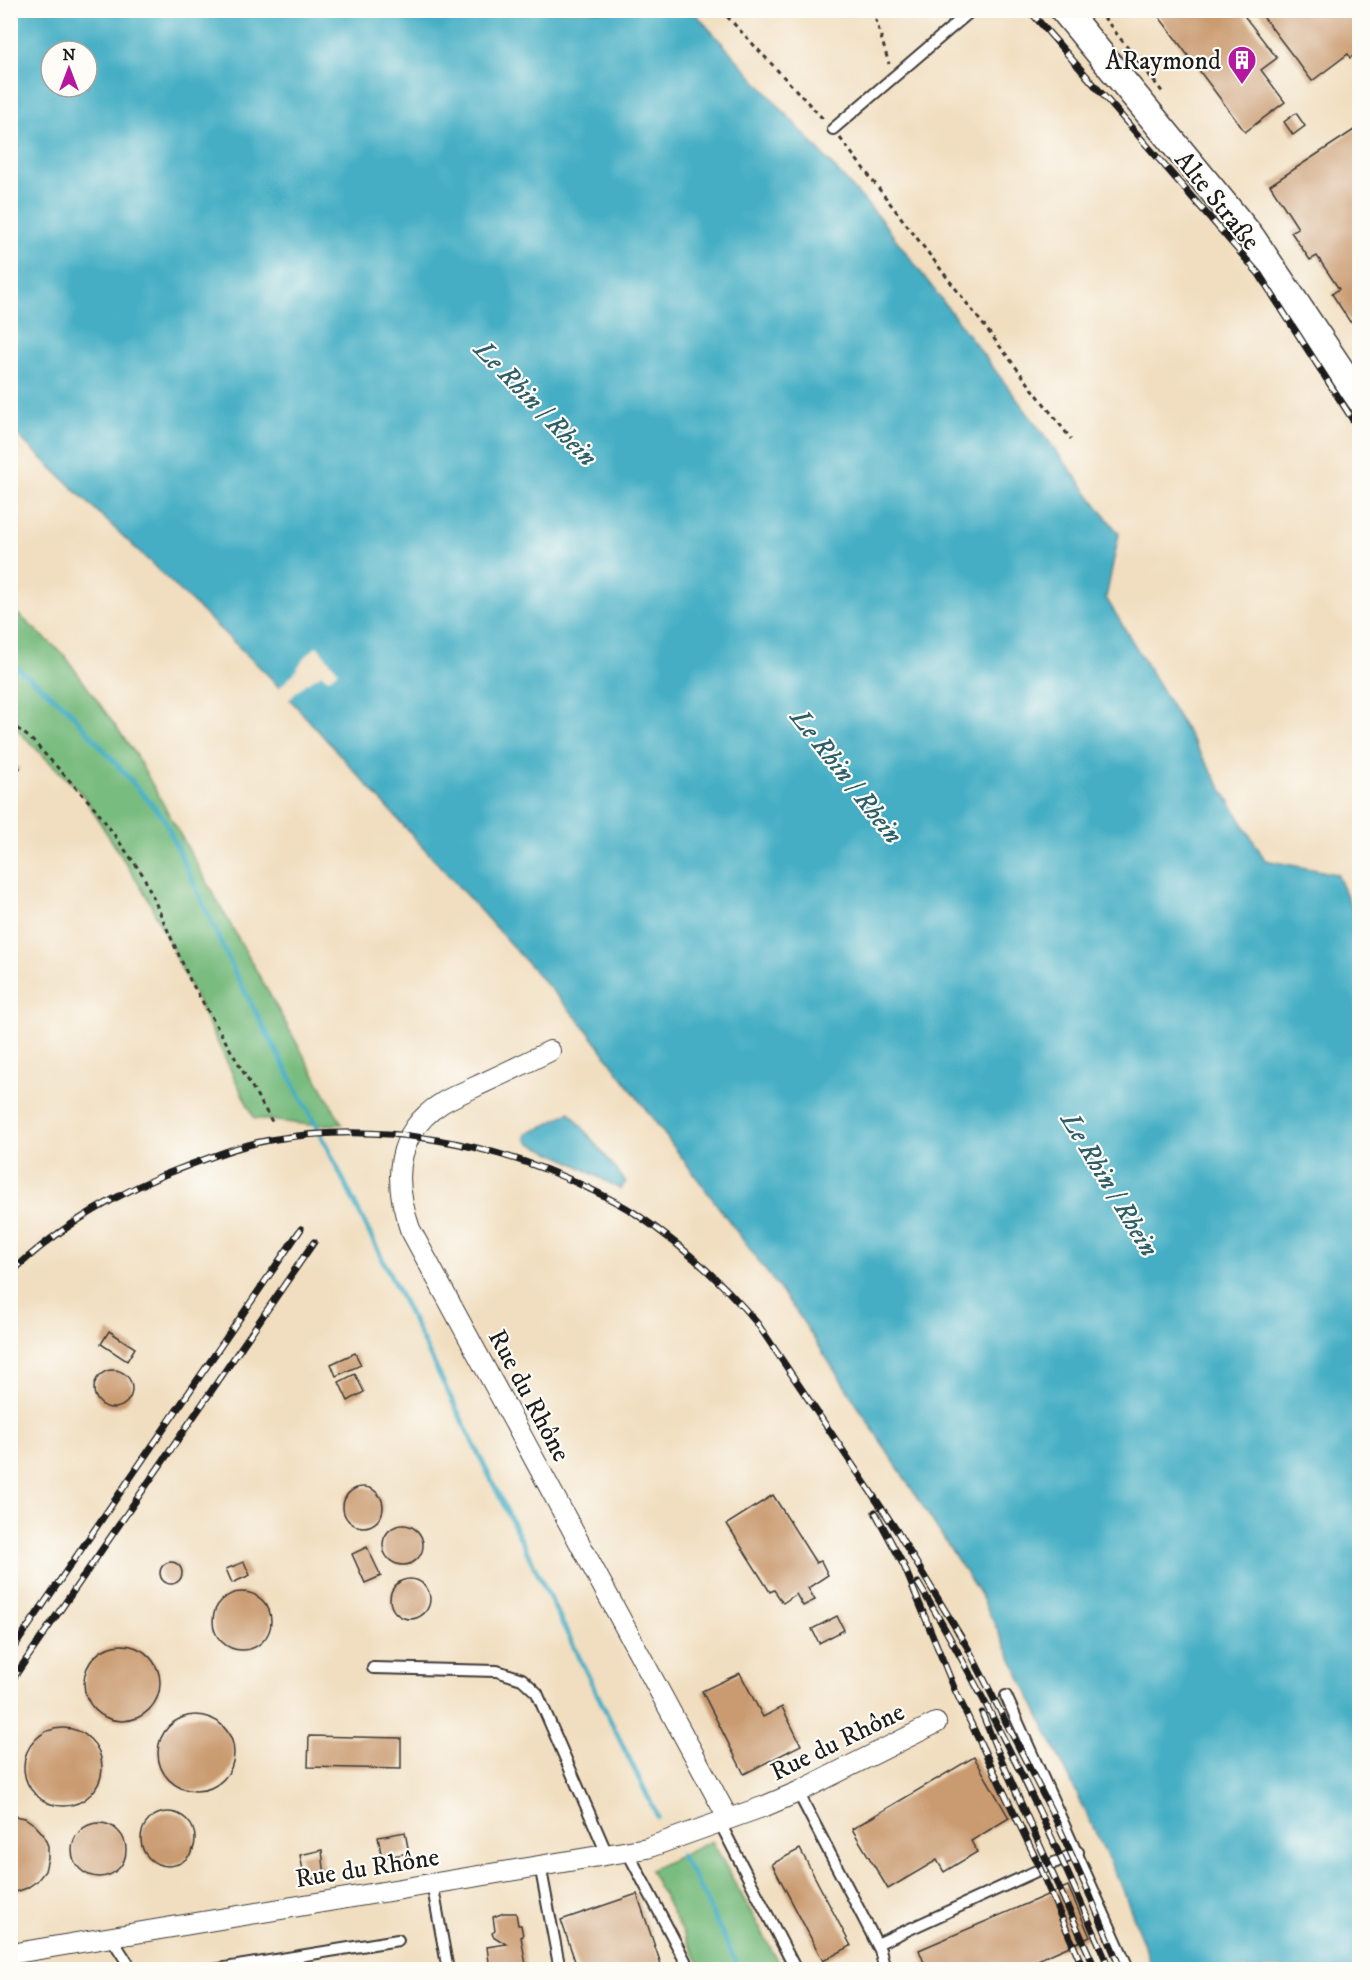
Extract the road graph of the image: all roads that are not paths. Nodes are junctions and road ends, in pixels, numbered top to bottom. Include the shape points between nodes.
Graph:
1 (972, 10) edge
2 (1064, 10) edge
3 (833, 129) road end
4 (1359, 399) edge
5 (550, 1051) dead end
6 (373, 1668) dead end
7 (1006, 1696) dead end
8 (936, 1723) dead end
9 (798, 1792) junction
10 (723, 1820) junction
11 (627, 1851) junction
12 (1078, 1852) junction
13 (607, 1854) junction
14 (540, 1865) junction
15 (432, 1883) junction
16 (111, 1937) junction
17 (398, 1940) dead end
18 (877, 1944) junction
19 (10, 1954) edge
20 (132, 1970) edge
21 (213, 1970) edge
22 (448, 1970) edge
23 (560, 1970) edge
24 (690, 1970) edge
25 (796, 1970) edge
26 (885, 1970) edge
27 (1129, 1970) edge

1 - 3 lane
2 - 4 street, Alte Straße via 1251,237
5 - 10 street, Rue du Rhône via 442,1104 418,1122 402,1160 402,1206 410,1229
6 - 13 lane via 497,1671 522,1679 537,1693
7 - 12 lane
8 - 9 street, Rue du Rhône
9 - 10 street, Rue du Rhône
9 - 18 lane
10 - 11 street, Rue du Rhône via 647,1848
10 - 25 lane
11 - 13 street, Rue du Rhône
11 - 24 lane
12 - 18 lane
12 - 27 lane
13 - 14 street, Rue du Rhône
14 - 15 street, Rue du Rhône
14 - 23 lane
15 - 16 street, Rue du Rhône
15 - 22 lane
16 - 19 street, Rue du Rhône
16 - 20 lane
17 - 21 lane
18 - 26 lane

